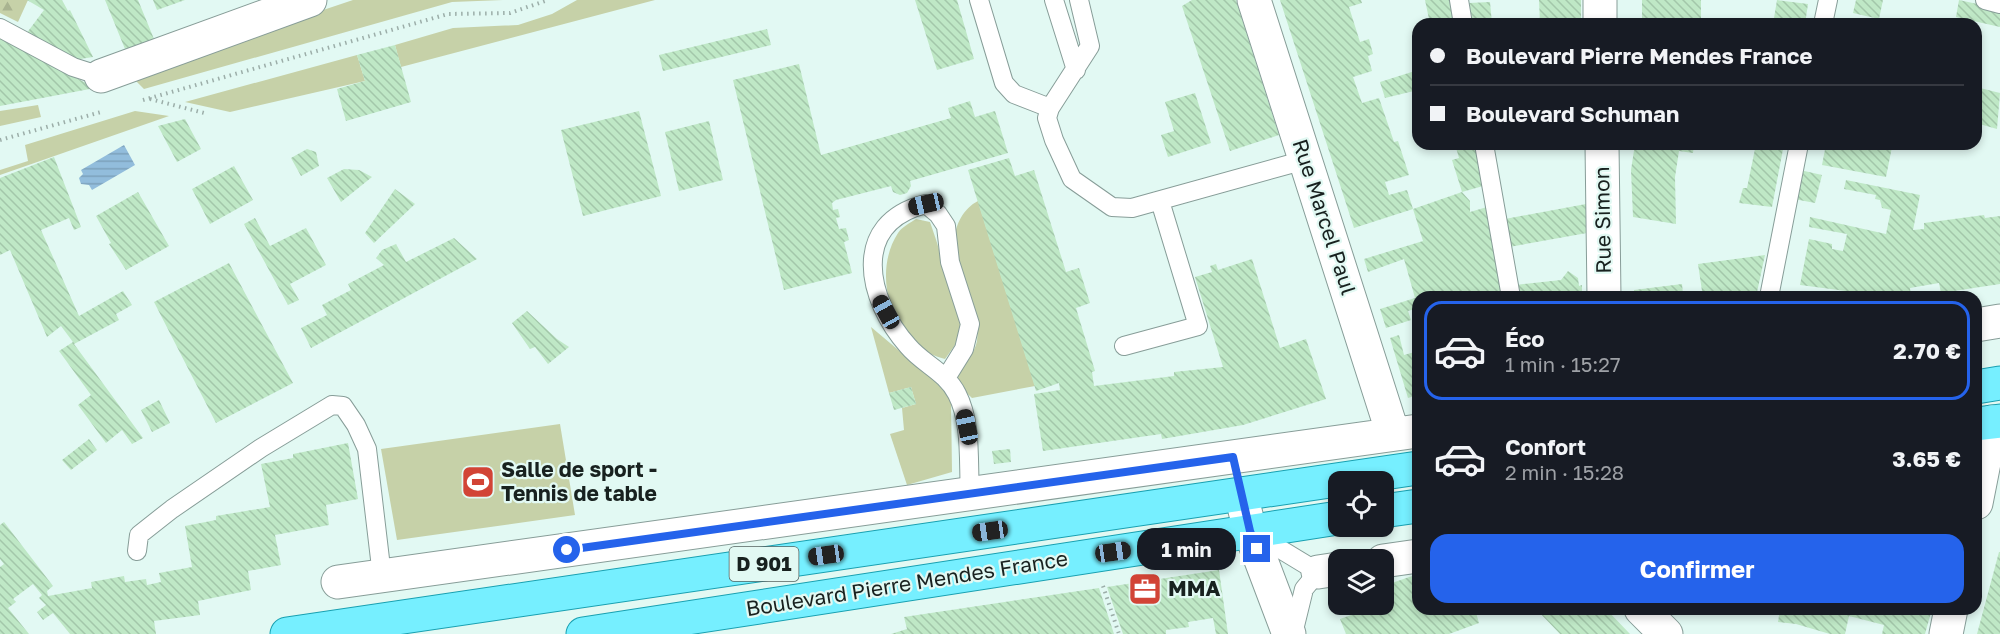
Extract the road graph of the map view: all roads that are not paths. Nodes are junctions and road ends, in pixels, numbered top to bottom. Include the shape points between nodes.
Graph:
1 (310, 0) edge
2 (979, 0) edge
3 (1054, 0) edge
4 (1079, 0) edge
5 (1254, 0) edge
6 (1459, 0) edge
7 (1600, 0) edge
8 (1828, 0) edge
9 (1986, 0) edge
10 (2000, 4) edge
11 (1462, 18) edge
12 (1600, 18) edge
13 (1824, 18) edge
14 (0, 28) edge
15 (1076, 70) junction
16 (101, 76) joint
17 (1050, 108) junction
18 (1485, 150) edge
19 (1602, 150) edge
20 (1798, 150) edge
21 (1305, 160) junction
22 (1160, 201) junction
23 (1510, 291) edge
24 (1604, 291) edge
25 (1770, 291) edge
26 (2000, 321) edge
27 (1982, 324) edge
28 (1124, 346) dead end
29 (946, 378) junction
30 (2000, 383) edge
31 (1982, 386) edge
32 (1989, 422) edge
33 (1406, 433) edge
34 (1233, 457) junction
35 (1982, 466) edge
36 (1412, 469) edge
37 (970, 493) junction
38 (1241, 494) junction
39 (1412, 507) edge
40 (1394, 509) edge
41 (1328, 519) edge
42 (1250, 531) junction
43 (136, 551) dead end
44 (1412, 556) edge
45 (1394, 559) edge
46 (1328, 570) edge
47 (382, 576) junction
48 (338, 582) dead end
49 (1647, 615) edge
50 (1951, 615) edge
51 (714, 624) edge
52 (287, 634) edge
53 (583, 634) edge
54 (1291, 634) edge
55 (1666, 634) edge
56 (1946, 634) edge

1 - 16 street
2 - 17 lane via 1004,83 1014,94
3 - 15 lane
4 - 15 lane via 1090,46
5 - 21 street, Rue Marcel Paul
6 - 11 lane
7 - 12 street
8 - 13 lane
9 - 10 lane
14 - 16 lane via 73,67
15 - 17 lane
17 - 22 lane via 1047,118 1072,179 1112,207 1132,208
18 - 23 lane
19 - 24 street, Rue Simon
20 - 25 lane
21 - 22 lane
21 - 33 street, Rue Marcel Paul
22 - 28 lane via 1198,326
26 - 27 street
29 - 29 lane via 909,348 896,330 876,294 872,264 876,242 885,225 907,209 926,204 946,226 950,262 970,324 964,349
29 - 37 lane via 962,404 967,427
30 - 31 main road
32 - 35 street
33 - 34 street
34 - 37 street
34 - 38 lane
36 - 38 main road, Boulevard Pierre Mendes France / D 901
37 - 47 street
38 - 42 street
38 - 52 main road, Boulevard Pierre Mendes France / D 901
39 - 40 main road
41 - 42 main road, Boulevard Pierre Mendes France / D 901
42 - 46 lane
42 - 51 main road, Boulevard Pierre Mendes France / D 901 via 1092,555
42 - 54 street
43 - 47 lane via 140,535 171,509 332,405 343,406 367,449
44 - 45 street
46 - 54 lane via 1304,589
47 - 48 street
49 - 55 street
50 - 56 street
51 - 53 main road, Boulevard Pierre Mendes France / D 901

